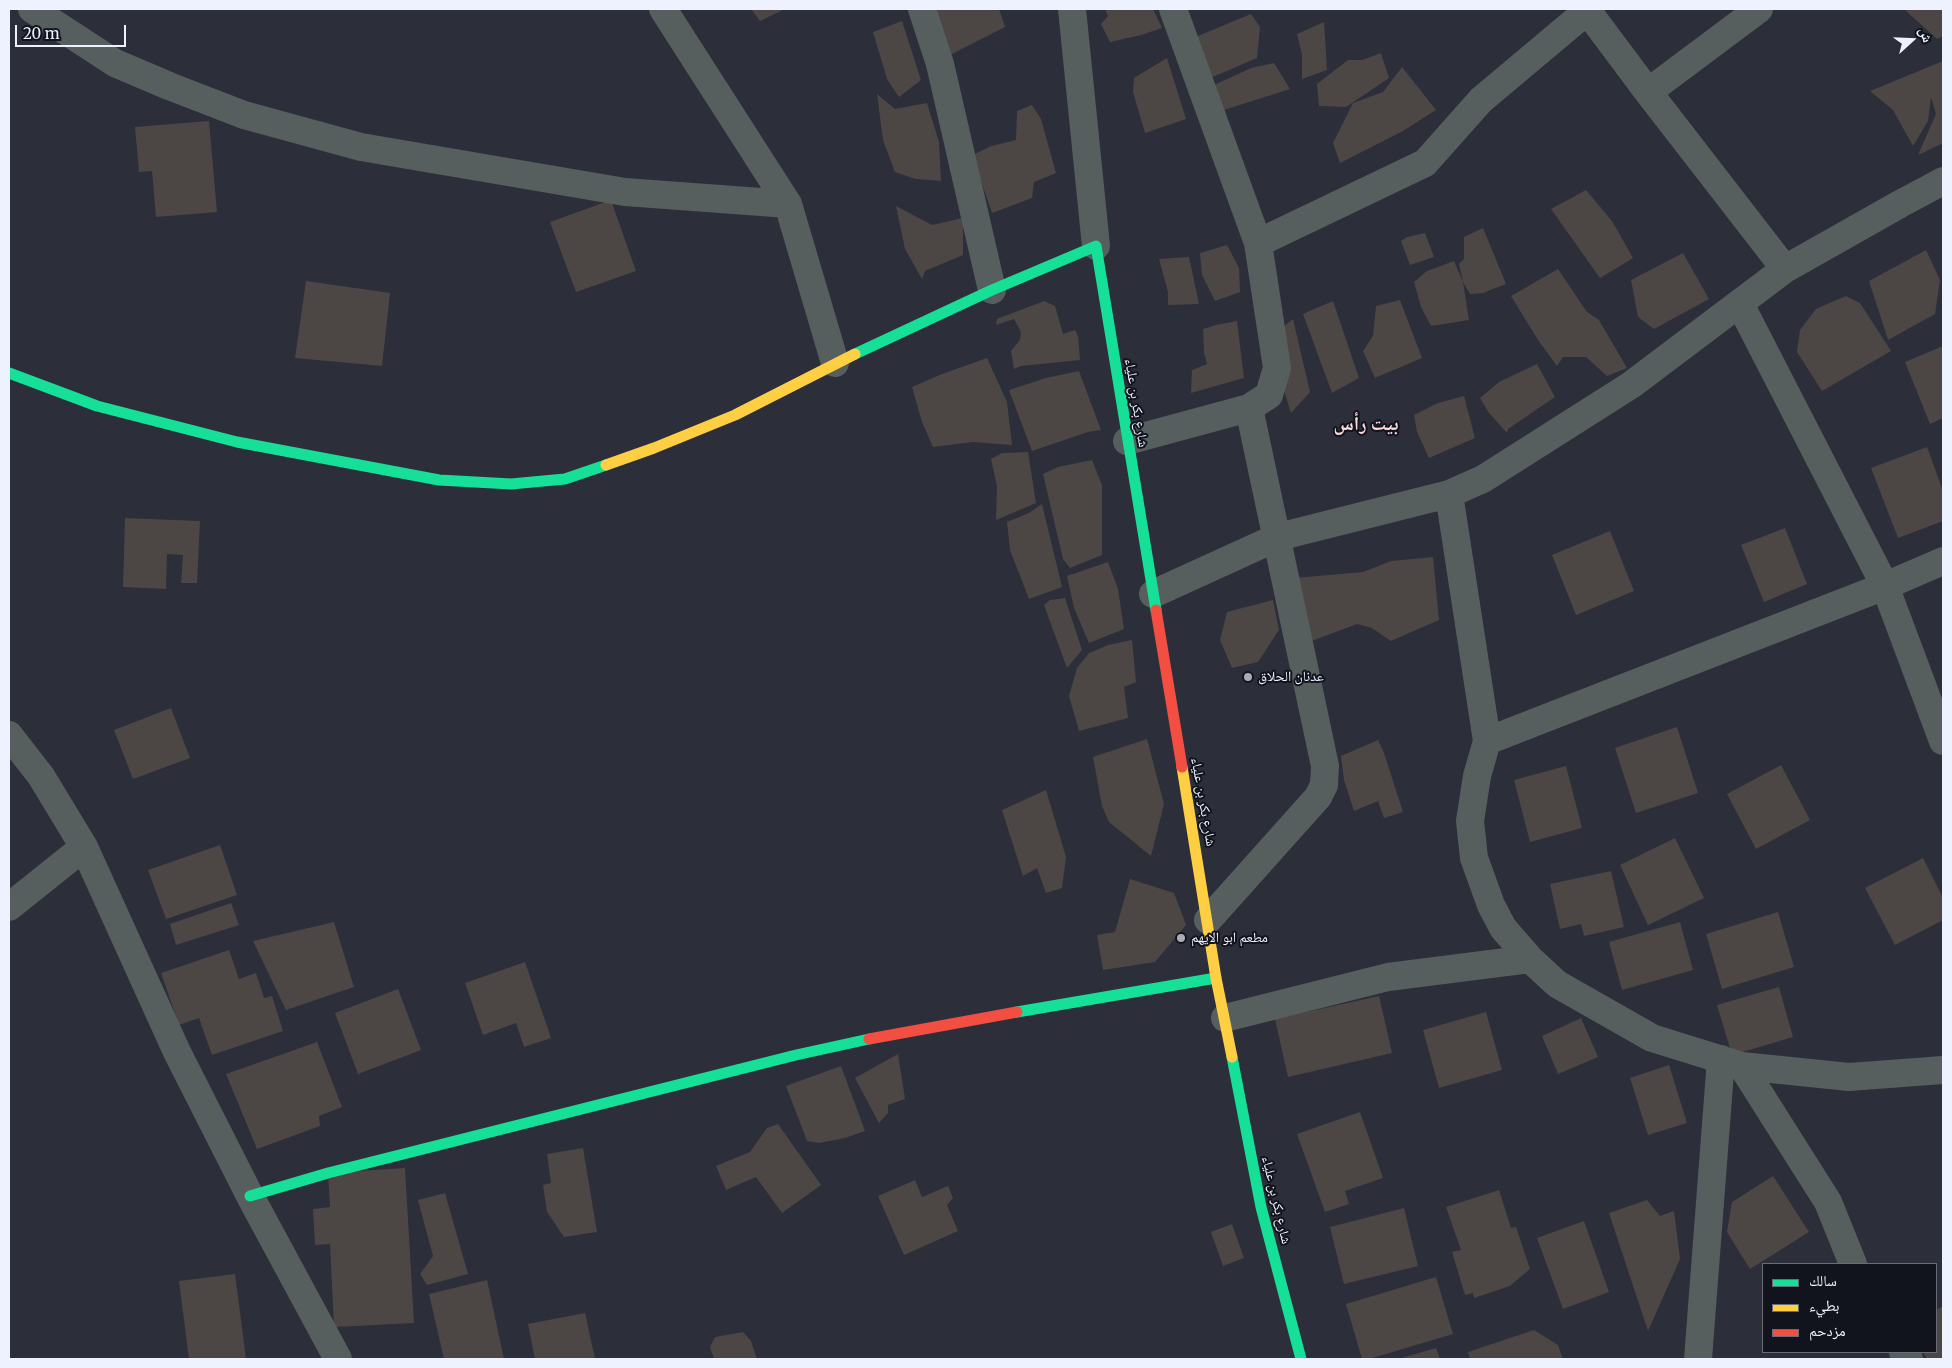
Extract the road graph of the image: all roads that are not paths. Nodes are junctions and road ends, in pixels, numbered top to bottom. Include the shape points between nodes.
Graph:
1 (32, 9) edge
2 (663, 9) edge
3 (922, 9) edge
4 (1072, 9) edge
5 (1173, 9) edge
6 (1759, 9) edge
7 (1587, 10) edge
8 (1648, 92) junction
9 (1943, 181) edge
10 (788, 204) junction
11 (1258, 242) junction
12 (1096, 246) junction
13 (1785, 269) junction
14 (992, 290) junction
15 (1740, 304) junction
16 (835, 362) junction
17 (9, 373) edge
18 (1249, 408) junction
19 (1127, 441) junction
20 (1448, 494) junction
21 (1278, 538) junction
22 (1943, 561) edge
23 (1885, 586) junction
24 (1153, 594) junction
25 (9, 735) edge
26 (1487, 741) junction
27 (1943, 741) edge
28 (84, 847) junction
29 (9, 907) edge
30 (1208, 920) junction
31 (1530, 959) junction
32 (1216, 978) junction
33 (1225, 1018) junction
34 (1731, 1063) junction
35 (1943, 1070) edge
36 (250, 1196) junction
37 (1853, 1263) edge
38 (338, 1359) edge
39 (1300, 1359) edge
40 (1698, 1359) edge

1 - 10 street via 115,63 169,86 244,115 361,147 625,192
2 - 10 street
3 - 14 street via 940,64
4 - 12 street
5 - 11 street
6 - 8 street
7 - 8 street
7 - 11 street via 1481,100 1425,163
8 - 13 street
9 - 13 street
10 - 16 street
11 - 18 street via 1277,368 1269,395
12 - 14 street
12 - 19 street, شارع بكر بن علياء
13 - 15 street
14 - 16 street
15 - 20 street via 1623,390 1483,480
15 - 23 street
16 - 17 street via 735,415 654,448 565,479 511,484 439,480 237,442 97,406
18 - 19 street
18 - 21 street
19 - 24 street, شارع بكر بن علياء
20 - 21 street
20 - 26 street
21 - 24 street
21 - 30 street via 1325,766 1324,785 1318,796
22 - 23 street
23 - 26 street
23 - 27 street
24 - 30 street, شارع بكر بن علياء
25 - 28 street via 41,776
26 - 31 street via 1476,776 1470,820 1474,858 1503,928
28 - 29 street
28 - 36 street via 178,1052
30 - 32 street, شارع بكر بن علياء
31 - 33 street via 1388,977
31 - 34 street via 1558,984 1652,1038
32 - 33 street, شارع بكر بن علياء
32 - 36 street via 913,1030 796,1055 328,1173
33 - 39 street, شارع بكر بن علياء via 1261,1207
34 - 35 street via 1849,1077
34 - 37 street via 1828,1202
34 - 40 street
36 - 38 street

